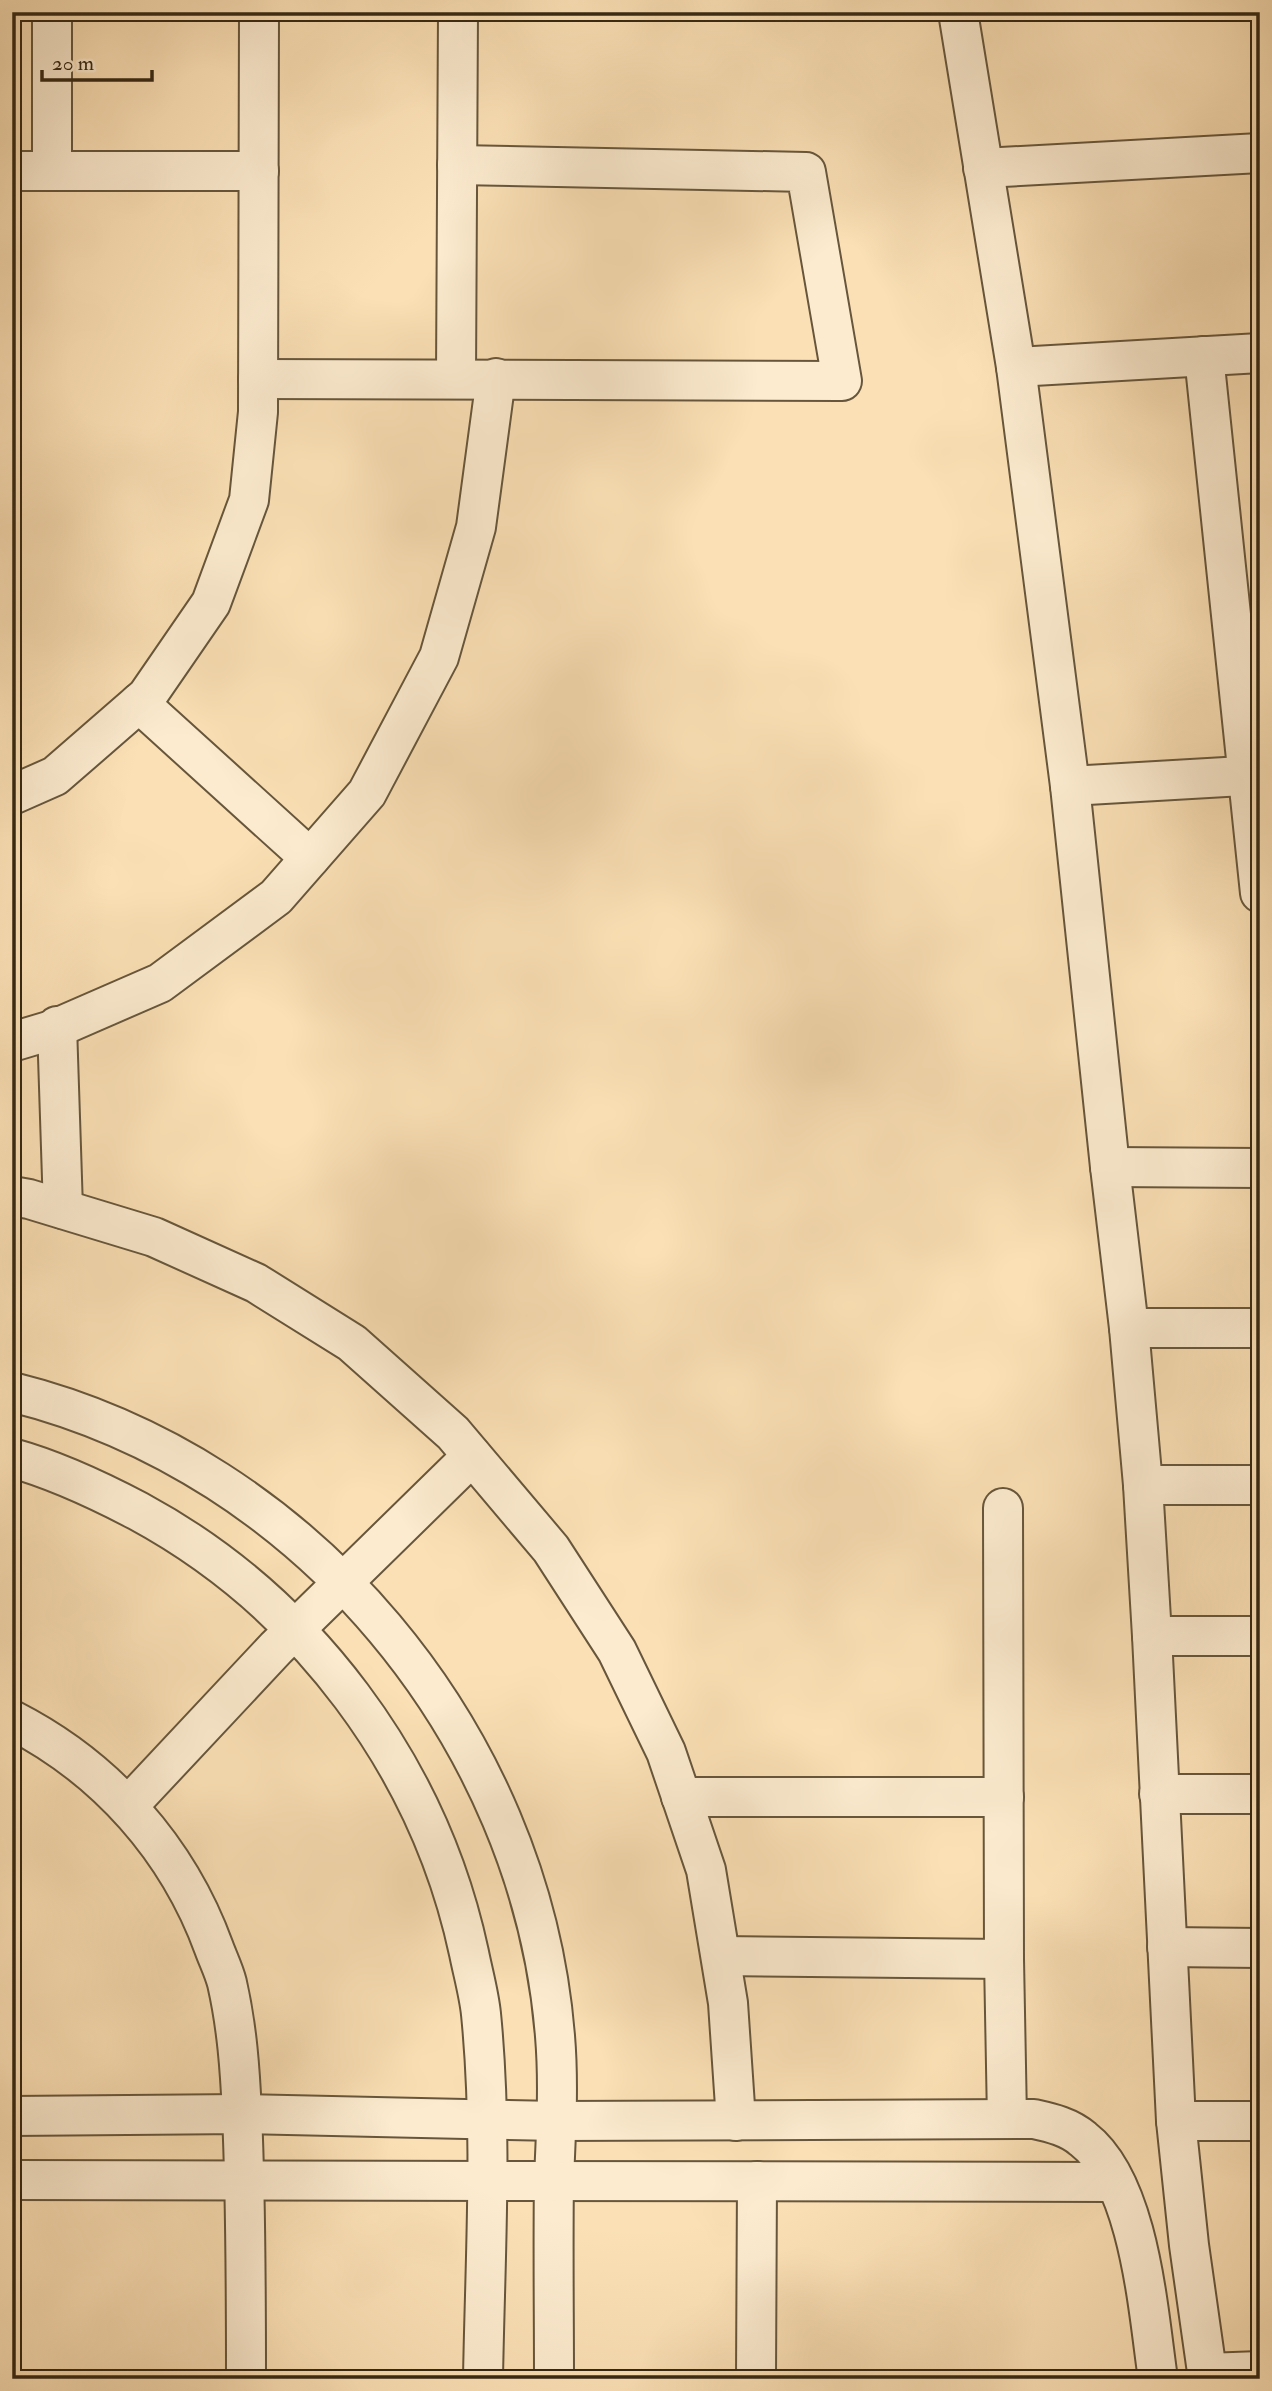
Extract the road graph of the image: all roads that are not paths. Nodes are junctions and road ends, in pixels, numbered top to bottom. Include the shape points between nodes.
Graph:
1 (52, 12) edge
2 (259, 12) edge
3 (458, 12) edge
4 (958, 12) edge
5 (1260, 153) edge
6 (457, 165) junction
7 (983, 168) junction
8 (259, 170) junction
9 (12, 171) edge
10 (52, 171) junction
11 (1260, 353) edge
12 (1204, 356) junction
13 (1016, 367) junction
14 (456, 378) junction
15 (495, 378) junction
16 (258, 379) junction
17 (139, 704) junction
18 (1254, 776) edge
19 (1070, 786) junction
20 (12, 795) edge
21 (310, 858) junction
22 (1260, 893) edge
23 (57, 1026) junction
24 (12, 1042) edge
25 (1110, 1167) junction
26 (1260, 1168) edge
27 (12, 1196) edge
28 (63, 1209) junction
29 (1129, 1328) junction
30 (1260, 1328) edge
31 (12, 1392) edge
32 (472, 1456) junction
33 (12, 1458) edge
34 (1143, 1485) junction
35 (1260, 1485) edge
36 (1003, 1508) dead end
37 (343, 1581) junction
38 (296, 1629) junction
39 (1152, 1636) junction
40 (1260, 1636) edge
41 (12, 1720) edge
42 (1158, 1794) junction
43 (1260, 1794) edge
44 (681, 1797) junction
45 (1004, 1797) junction
46 (128, 1806) junction
47 (1167, 1947) junction
48 (1260, 1948) edge
49 (721, 1956) junction
50 (1004, 1959) junction
51 (242, 2114) junction
52 (12, 2116) edge
53 (1007, 2119) junction
54 (486, 2120) junction
55 (557, 2121) junction
56 (736, 2121) junction
57 (1176, 2121) junction
58 (1260, 2121) edge
59 (12, 2180) edge
60 (246, 2180) junction
61 (487, 2181) junction
62 (554, 2181) junction
63 (757, 2181) junction
64 (1115, 2182) junction
65 (1260, 2371) edge
66 (1208, 2376) edge
67 (246, 2379) edge
68 (482, 2379) edge
69 (554, 2379) edge
70 (756, 2379) edge
71 (1158, 2379) edge

1 - 10 street
2 - 8 street
3 - 6 street
4 - 7 street
5 - 7 street
6 - 14 street
6 - 15 street via 806,172 842,381
7 - 13 street
8 - 10 street
8 - 16 street
9 - 10 street
11 - 12 street
12 - 13 street
12 - 18 street
13 - 19 street
14 - 15 street
14 - 16 street
15 - 21 street via 476,527 439,657 367,793
16 - 17 street via 249,500 211,603
17 - 20 street via 55,776
17 - 21 street
18 - 19 street
18 - 22 street
19 - 25 street
21 - 23 street via 276,897 160,983
23 - 24 street
23 - 28 street
25 - 26 street
25 - 29 street
27 - 28 street
28 - 32 street via 154,1237 256,1283 352,1343 453,1433
29 - 30 street
29 - 34 street
31 - 37 street via 126,1431 205,1472 277,1522
32 - 37 street
32 - 44 street via 551,1549 617,1651 666,1752
33 - 38 street via 101,1491 171,1529 236,1575
34 - 35 street
34 - 39 street
36 - 45 street
37 - 38 street
37 - 55 street via 400,1645 449,1715 507,1835 542,1951 555,2035
38 - 46 street
38 - 54 street via 365,1712 420,1805 459,1906 481,2012
39 - 40 street
39 - 42 street
41 - 46 street via 85,1766
42 - 43 street
42 - 47 street
44 - 45 street
44 - 49 street via 706,1870
45 - 50 street
46 - 51 street via 170,1859 203,1917 226,1980 239,2047
47 - 48 street
47 - 57 street
49 - 50 street
49 - 56 street via 729,2003
50 - 53 street
51 - 52 street
51 - 54 street
51 - 60 street
53 - 56 street
53 - 64 street via 1060,2125 1083,2138 1102,2158
54 - 55 street
54 - 61 street
55 - 56 street
55 - 62 street
57 - 58 street
57 - 66 street
59 - 60 street
60 - 61 street
60 - 67 street
61 - 62 street
61 - 68 street
62 - 63 street
62 - 69 street
63 - 64 street
63 - 70 street
64 - 71 street via 1142,2266
65 - 66 street

